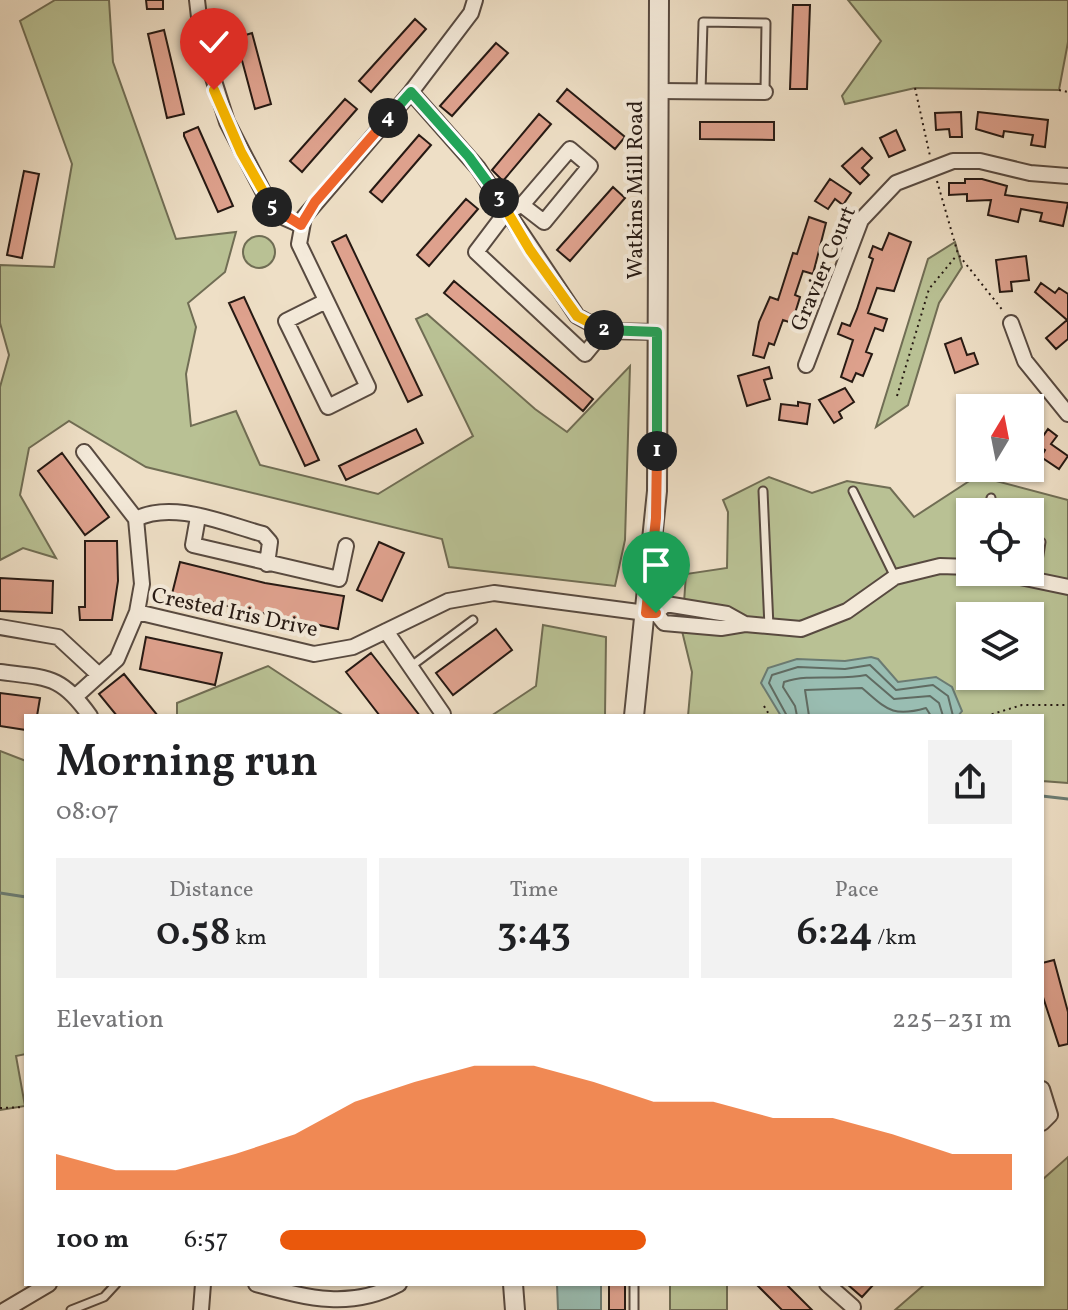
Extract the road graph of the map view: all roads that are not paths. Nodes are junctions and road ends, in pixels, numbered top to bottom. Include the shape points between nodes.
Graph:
1 (197, 0) edge
2 (475, 0) edge
3 (659, 0) edge
4 (659, 91) junction
5 (411, 92) junction
6 (701, 92) junction
7 (765, 92) joint
8 (1068, 176) edge
9 (522, 205) junction
10 (507, 211) junction
11 (301, 225) junction
12 (326, 301) junction
13 (1011, 323) road end
14 (604, 331) junction
15 (657, 332) junction
16 (806, 365) dead end
17 (1068, 414) edge
18 (84, 452) dead end
19 (763, 491) dead end
20 (853, 491) dead end
21 (198, 517) junction
22 (136, 519) junction
23 (346, 546) dead end
24 (267, 564) junction
25 (956, 567) edge
26 (895, 577) junction
27 (1044, 583) edge
28 (1068, 587) edge
29 (137, 612) junction
30 (651, 613) junction
31 (473, 620) dead end
32 (0, 627) edge
33 (769, 627) junction
34 (386, 631) junction
35 (410, 667) junction
36 (0, 672) edge
37 (99, 675) junction
38 (76, 696) junction
39 (89, 714) edge
40 (443, 714) edge
41 (634, 714) edge
42 (46, 1286) edge
43 (114, 1286) edge
44 (203, 1286) edge
45 (263, 1286) edge
46 (314, 1286) edge
47 (396, 1286) edge
48 (513, 1286) edge
49 (634, 1286) edge
50 (829, 1286) edge
51 (311, 1299) junction
52 (22, 1304) edge
53 (365, 1305) edge
54 (853, 1307) dead end
55 (5, 1310) edge
56 (71, 1310) edge
57 (201, 1310) edge
58 (515, 1310) edge
59 (634, 1310) edge

1 - 11 street via 202,43 227,122 273,208
2 - 5 street via 471,13
3 - 4 street, Watkins Mill Road
4 - 6 street
4 - 15 street, Watkins Mill Road
5 - 10 street via 469,157
5 - 11 street
6 - 7 street
6 - 7 lane via 703,22 766,23
8 - 16 street, Gravier Court via 953,161 896,183 861,220
9 - 9 street via 570,149 590,166 544,222
9 - 10 street
10 - 14 street via 577,316
10 - 14 street via 476,252 585,354
11 - 12 street via 299,244
12 - 12 street via 368,387 328,407 286,321
13 - 17 street via 1025,361
14 - 15 street
15 - 30 street, Watkins Mill Road
18 - 22 street
19 - 33 lane
20 - 26 lane
21 - 22 street via 162,511
21 - 24 street via 268,537
21 - 24 street via 193,545
22 - 29 street via 142,584
23 - 24 street via 339,579
25 - 26 street
26 - 33 street via 847,611 801,629
27 - 28 street
29 - 34 street, Crested Iris Drive via 314,654 353,647
29 - 37 street via 117,659
30 - 33 street, Crested Iris Drive via 664,623
30 - 34 street, Crested Iris Drive via 494,593 448,601
30 - 41 street, Watkins Mill Road
31 - 35 lane
32 - 37 street via 58,637
34 - 35 street
35 - 40 street
36 - 38 street via 57,682
37 - 38 street
38 - 39 street
42 - 52 street
43 - 56 lane via 104,1297
44 - 57 street
45 - 51 street
46 - 51 street
47 - 53 street
48 - 58 street
49 - 59 lane
50 - 54 street
51 - 53 street
52 - 55 street

